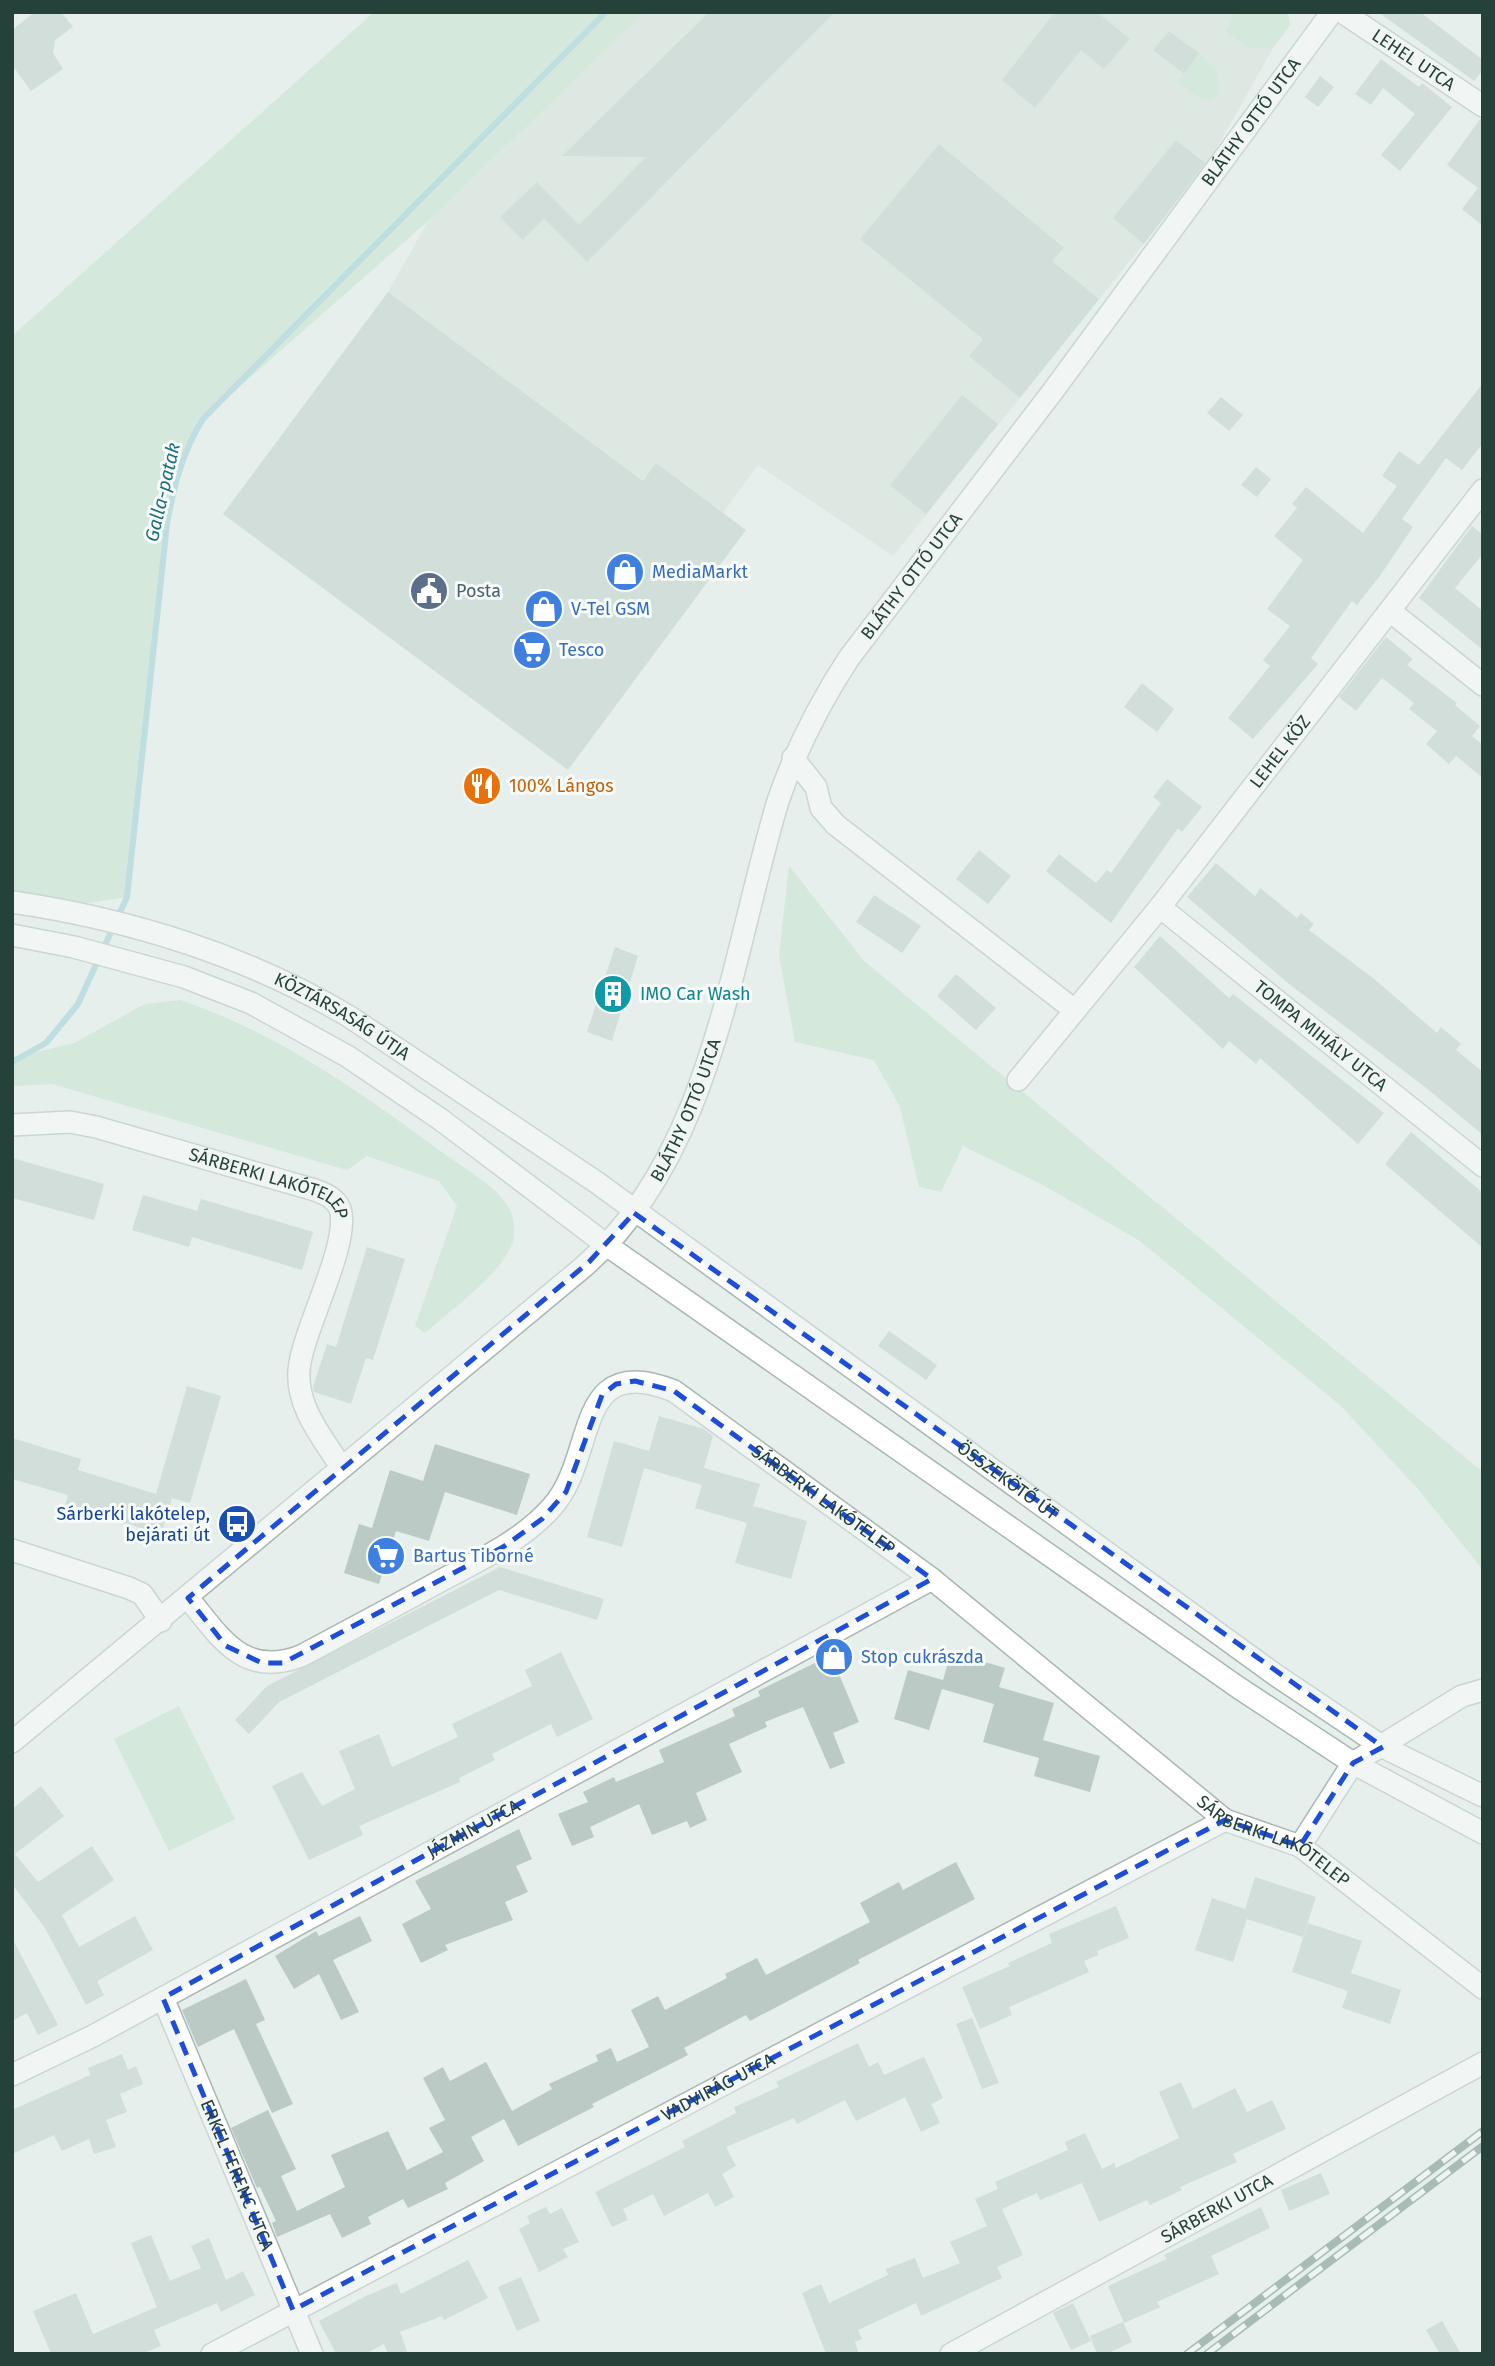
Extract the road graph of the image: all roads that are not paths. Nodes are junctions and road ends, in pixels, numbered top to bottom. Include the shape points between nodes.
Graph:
1 (1332, 12) edge
2 (1342, 12) edge
3 (1483, 106) edge
4 (1483, 490) edge
5 (1390, 611) junction
6 (1483, 685) edge
7 (793, 758) junction
8 (12, 902) edge
9 (1160, 908) junction
10 (12, 935) edge
11 (1073, 1009) junction
12 (1017, 1080) dead end
13 (12, 1125) edge
14 (1483, 1166) edge
15 (634, 1213) junction
16 (608, 1246) junction
17 (341, 1467) junction
18 (12, 1550) edge
19 (932, 1579) junction
20 (188, 1598) junction
21 (161, 1621) junction
22 (1483, 1690) edge
23 (12, 1742) edge
24 (1383, 1747) junction
25 (1353, 1763) junction
26 (1483, 1796) edge
27 (1225, 1820) junction
28 (1483, 1833) edge
29 (1300, 1846) junction
30 (1483, 1988) edge
31 (163, 1998) junction
32 (1483, 2063) edge
33 (12, 2075) edge
34 (293, 2310) junction
35 (212, 2354) edge
36 (312, 2354) edge
37 (951, 2354) edge

1 - 7 street, BLÁTHY OTTÓ UTCA via 849,658 819,704
2 - 3 street, LEHEL UTCA
4 - 5 street, LEHEL KÖZ
5 - 6 street
5 - 9 street, LEHEL KÖZ
7 - 11 street via 836,825
7 - 15 street, BLÁTHY OTTÓ UTCA via 760,861 705,1068 680,1132
8 - 15 street, KÖZTÁRSASÁG ÚTJA via 83,914 153,933 231,959 313,995 425,1065
9 - 11 street, LEHEL KÖZ
9 - 14 street, TOMPA MIHÁLY UTCA
10 - 16 street, KÖZTÁRSASÁG ÚTJA via 184,977 251,1003 313,1035 440,1119
11 - 12 street, LEHEL KÖZ
13 - 17 street, SÁRBERKI LAKÓTELEP via 69,1122 96,1127 332,1198 340,1210 339,1236 299,1369 307,1412
15 - 16 street, BLÁTHY OTTÓ UTCA
15 - 24 street, ÖSSZEKÖTŐ ÚT via 1277,1676
16 - 17 street, BLÁTHY OTTÓ UTCA
16 - 25 street, ÖSSZEKÖTŐ ÚT via 1227,1680
17 - 20 street, BLÁTHY OTTÓ UTCA
18 - 21 street via 142,1594
19 - 20 street, SÁRBERKI LAKÓTELEP via 674,1391 635,1381 616,1384 602,1395 591,1413 566,1492 542,1519 503,1547 301,1656 262,1664 245,1658 226,1646
19 - 27 street, SÁRBERKI LAKÓTELEP
19 - 31 street, JÁZMIN UTCA
20 - 21 street, BLÁTHY OTTÓ UTCA
21 - 23 street, BLÁTHY OTTÓ UTCA
22 - 24 street via 1462,1696
24 - 25 street
24 - 26 street, ÖSSZEKÖTŐ ÚT
25 - 28 street, ÖSSZEKÖTŐ ÚT
25 - 29 street
27 - 29 street, SÁRBERKI LAKÓTELEP
27 - 34 street, VADVIRÁG UTCA
29 - 30 street, SÁRBERKI LAKÓTELEP
31 - 33 street, JÁZMIN UTCA
31 - 34 street, ERKEL FERENC UTCA
32 - 37 street, SÁRBERKI UTCA
34 - 35 street, VADVIRÁG UTCA
34 - 36 street, ERKEL FERENC UTCA

